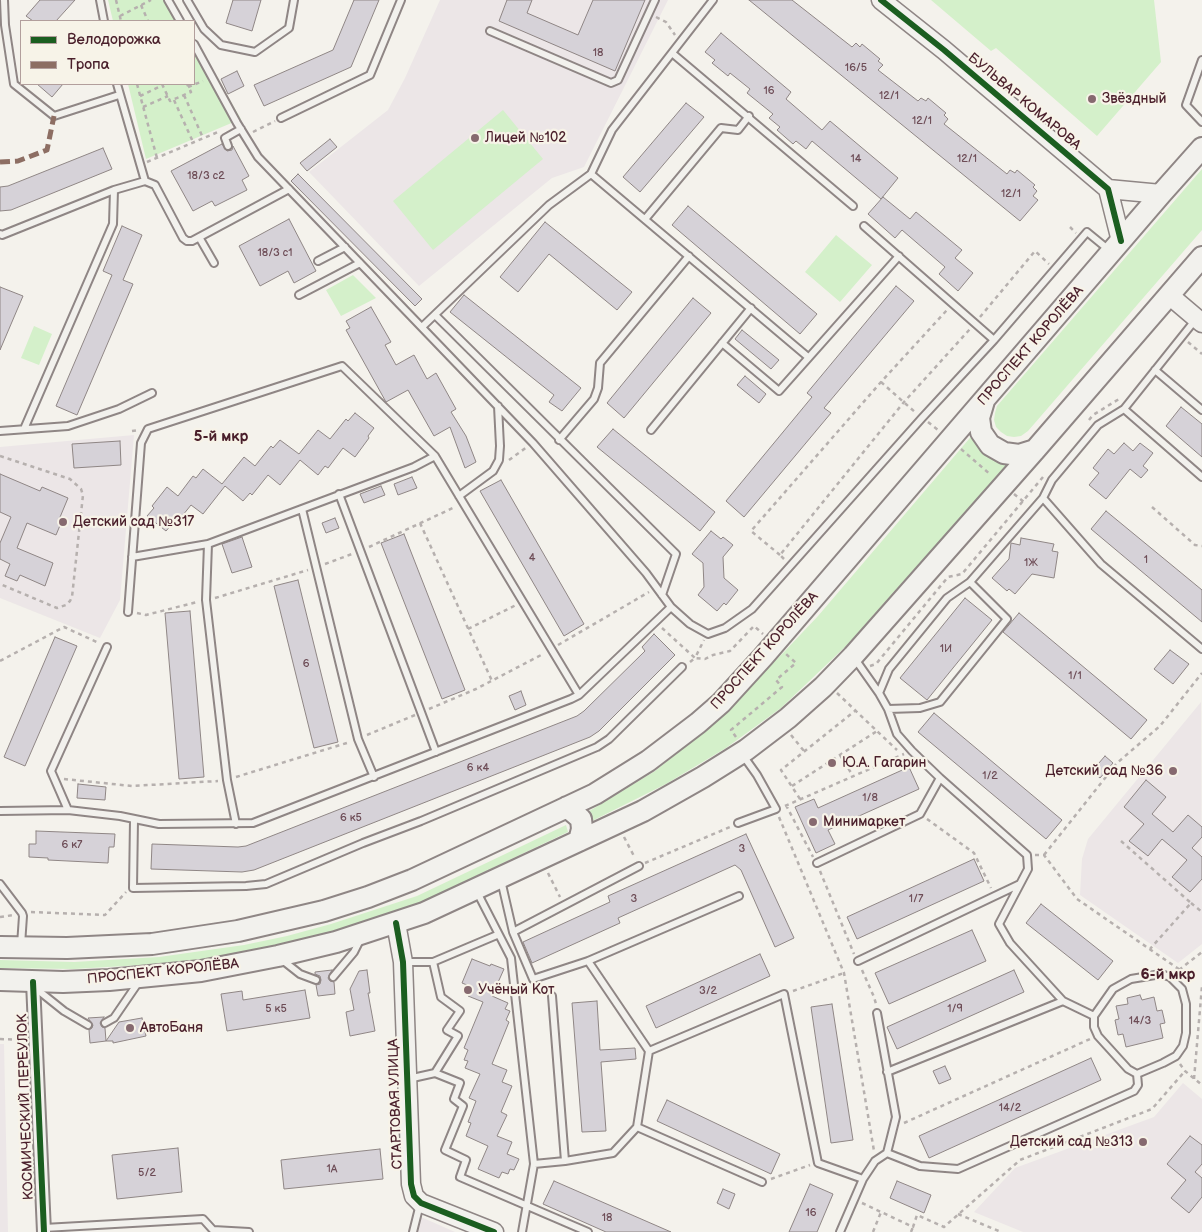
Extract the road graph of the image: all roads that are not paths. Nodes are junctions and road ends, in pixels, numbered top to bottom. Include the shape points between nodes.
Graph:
1 (4, 0) edge
2 (100, 0) edge
3 (168, 0) edge
4 (187, 0) edge
5 (294, 0) edge
6 (401, 0) edge
7 (655, 0) edge
8 (713, 0) edge
9 (881, 0) edge
10 (104, 20) edge
11 (179, 20) edge
12 (490, 32) dead end
13 (195, 46) edge
14 (672, 53) junction
15 (1202, 60) edge
16 (117, 85) edge
17 (119, 95) junction
18 (748, 116) junction
19 (280, 118) road end
20 (1202, 122) edge
21 (239, 126) junction
22 (228, 146) dead end
23 (1202, 148) edge
24 (591, 174) junction
25 (145, 181) junction
26 (289, 189) junction
27 (1108, 189) junction
28 (114, 190) junction
29 (1161, 194) junction
30 (853, 206) dead end
31 (646, 218) junction
32 (864, 226) dead end
33 (1, 236) edge
34 (199, 236) junction
35 (345, 247) junction
36 (1116, 247) junction
37 (689, 256) junction
38 (898, 256) junction
39 (1202, 257) edge
40 (318, 261) dead end
41 (214, 263) dead end
42 (360, 263) junction
43 (299, 295) dead end
44 (1169, 295) junction
45 (751, 308) junction
46 (435, 315) junction
47 (1199, 321) edge
48 (422, 326) junction
49 (994, 340) junction
50 (722, 343) junction
51 (808, 357) junction
52 (1155, 370) junction
53 (152, 393) dead end
54 (984, 401) junction
55 (498, 406) junction
56 (1124, 409) junction
57 (1202, 410) edge
58 (24, 429) junction
59 (651, 430) dead end
60 (0, 431) edge
61 (559, 440) junction
62 (1035, 450) junction
63 (435, 456) junction
64 (1202, 477) edge
65 (339, 494) junction
66 (459, 496) junction
67 (1044, 498) junction
68 (302, 509) junction
69 (208, 544) junction
70 (132, 557) junction
71 (970, 582) junction
72 (662, 595) junction
73 (671, 608) junction
74 (128, 612) road end
75 (107, 647) road end
76 (1202, 649) edge
77 (858, 663) junction
78 (682, 667) dead end
79 (879, 693) junction
80 (579, 695) junction
81 (888, 709) junction
82 (436, 752) junction
83 (741, 753) junction
84 (374, 777) junction
85 (940, 778) junction
86 (567, 807) junction
87 (68, 810) junction
88 (0, 811) edge
89 (134, 820) junction
90 (738, 823) road end
91 (236, 824) junction
92 (579, 841) junction
93 (817, 863) road end
94 (639, 866) road end
95 (500, 878) junction
96 (0, 884) edge
97 (1021, 884) junction
98 (475, 889) junction
99 (739, 896) dead end
100 (396, 923) junction
101 (512, 932) junction
102 (363, 934) junction
103 (497, 935) junction
104 (0, 947) edge
105 (21, 948) junction
106 (278, 956) junction
107 (588, 961) junction
108 (858, 961) road end
109 (402, 962) junction
110 (433, 962) junction
111 (333, 977) dead end
112 (142, 978) junction
113 (0, 980) edge
114 (316, 980) dead end
115 (33, 984) junction
116 (552, 996) dead end
117 (1063, 1001) junction
118 (877, 1012) road end
119 (1094, 1016) junction
120 (105, 1023) dead end
121 (88, 1024) dead end
122 (649, 1050) junction
123 (888, 1072) junction
124 (435, 1073) junction
125 (1136, 1074) junction
126 (408, 1079) junction
127 (638, 1127) junction
128 (887, 1153) junction
129 (565, 1161) junction
130 (534, 1164) junction
131 (863, 1179) junction
132 (762, 1182) road end
133 (421, 1203) junction
134 (527, 1205) junction
135 (44, 1230) edge
136 (249, 1232) edge
137 (413, 1232) edge
138 (494, 1232) edge
139 (522, 1232) edge
140 (588, 1232) edge
141 (840, 1232) edge

1 - 17 lane via 4,25 14,84 54,116
2 - 10 lane
3 - 11 lane
4 - 5 lane via 204,29 222,45 255,52 289,28
6 - 19 lane via 370,75
7 - 12 lane via 618,80 611,83
8 - 14 lane
9 - 27 street, БУЛЬВАР КОМАРОВА
13 - 21 lane
14 - 18 lane
14 - 24 lane via 612,130
15 - 20 lane via 1186,105
16 - 17 lane
17 - 25 lane
18 - 30 lane
18 - 31 lane via 738,130 721,128
21 - 22 lane via 226,136
21 - 26 lane via 258,157
23 - 29 main road, ПРОСПЕКТ КОРОЛЁВА
24 - 31 lane
24 - 46 lane via 549,205
25 - 28 lane
25 - 34 lane via 155,185 183,238 187,241
26 - 34 lane
26 - 35 lane
27 - 29 street
27 - 36 street
28 - 33 lane
28 - 58 lane via 113,224
29 - 36 main road, ПРОСПЕКТ КОРОЛЁВА
31 - 37 lane
32 - 38 lane
34 - 41 lane
35 - 40 lane
35 - 42 lane
36 - 49 lane via 1087,232
36 - 54 main road, ПРОСПЕКТ КОРОЛЁВА
37 - 45 lane
37 - 61 lane via 600,363 594,398
38 - 49 lane
38 - 51 lane
39 - 44 main road, ПРОСПЕКТ КОРОЛЁВА
42 - 43 lane
42 - 48 lane
44 - 47 street
44 - 62 main road, ПРОСПЕКТ КОРОЛЁВА
45 - 50 lane
45 - 51 lane
46 - 48 lane
46 - 61 lane
47 - 52 lane
48 - 55 lane
49 - 73 lane via 752,610 725,628 708,634
50 - 51 lane via 779,391
50 - 59 lane
52 - 56 lane
52 - 57 lane
53 - 58 lane via 119,409 68,426
54 - 62 main road via 979,418 981,432 990,445 1004,453 1019,455
54 - 86 main road, ПРОСПЕКТ КОРОЛЁВА via 763,657 720,702 648,761 595,794
55 - 66 lane via 499,460 493,471
55 - 72 lane
56 - 64 lane
56 - 67 lane via 1098,425 1052,480
58 - 60 lane
61 - 72 lane via 676,554
62 - 77 main road, ПРОСПЕКТ КОРОЛЁВА
63 - 65 lane via 414,468
63 - 66 lane
63 - 70 lane via 342,366 148,429 141,443
65 - 68 lane
65 - 82 lane
66 - 80 lane
67 - 71 lane
67 - 76 lane via 1100,564
68 - 69 lane
68 - 84 lane via 358,739
69 - 70 lane
69 - 91 lane via 206,600 227,780
70 - 74 lane
71 - 79 lane via 947,598 889,669
71 - 81 lane via 1007,619 940,702 920,708
72 - 73 lane
73 - 80 lane
75 - 87 lane via 51,771
77 - 79 lane
77 - 83 main road, ПРОСПЕКТ КОРОЛЁВА
78 - 89 lane via 597,747 266,884 133,888
79 - 81 lane
80 - 82 lane
81 - 85 lane via 897,734
82 - 84 lane
83 - 90 lane via 776,809
83 - 92 main road, ПРОСПЕКТ КОРОЛЁВА via 673,795
84 - 91 lane via 269,818
85 - 93 lane via 920,814
85 - 97 lane via 1027,856 1028,869
86 - 92 main road via 580,819
86 - 105 main road, ПРОСПЕКТ КОРОЛЁВА via 412,880 324,911 187,939 108,947
87 - 88 lane
87 - 89 lane
89 - 91 lane via 159,824
92 - 95 main road, ПРОСПЕКТ КОРОЛЁВА
94 - 101 lane
95 - 98 main road, ПРОСПЕКТ КОРОЛЁВА
95 - 101 lane
96 - 105 lane via 22,913
97 - 108 lane
97 - 117 lane via 999,924 1010,943
98 - 100 main road, ПРОСПЕКТ КОРОЛЁВА
98 - 103 lane
99 - 107 lane
100 - 102 main road, ПРОСПЕКТ КОРОЛЁВА
100 - 109 street, СТАРТОВАЯ УЛИЦА
101 - 107 lane via 533,979
102 - 106 main road, ПРОСПЕКТ КОРОЛЁВА
102 - 111 lane via 354,952
103 - 110 lane
103 - 130 lane via 511,958
104 - 105 main road, ПРОСПЕКТ КОРОЛЁВА
106 - 112 main road, ПРОСПЕКТ КОРОЛЁВА via 201,971
106 - 114 lane via 300,974
107 - 122 lane
109 - 110 lane
109 - 126 street, СТАРТОВАЯ УЛИЦА
110 - 124 lane via 440,997 460,1011 447,1030 458,1036
112 - 115 main road, ПРОСПЕКТ КОРОЛЁВА
112 - 120 lane via 114,1018
113 - 115 main road, ПРОСПЕКТ КОРОЛЁВА
115 - 121 lane via 64,1011
115 - 135 street, КОСМИЧЕСКИЙ ПЕРЕУЛОК
116 - 129 lane
117 - 119 lane
117 - 123 lane
118 - 123 lane
119 - 125 lane via 1098,1036
119 - 125 lane via 1113,988 1131,979 1161,974 1170,977 1182,989 1186,1004 1183,1046 1176,1056
122 - 127 lane
122 - 131 lane via 784,994 818,1163
123 - 128 lane via 896,1117
124 - 126 lane
124 - 134 lane via 460,1083 454,1100 463,1106 445,1150 466,1160 460,1177
125 - 128 lane via 1138,1084 1134,1091 958,1169 920,1166
126 - 133 street, СТАРТОВАЯ УЛИЦА via 411,1184 414,1196
127 - 129 lane via 613,1153
127 - 132 lane
128 - 131 lane via 875,1161
129 - 130 lane
130 - 134 lane
131 - 141 lane
133 - 137 lane
133 - 138 street
134 - 139 lane
134 - 140 lane
135 - 136 lane via 203,1218 213,1230

